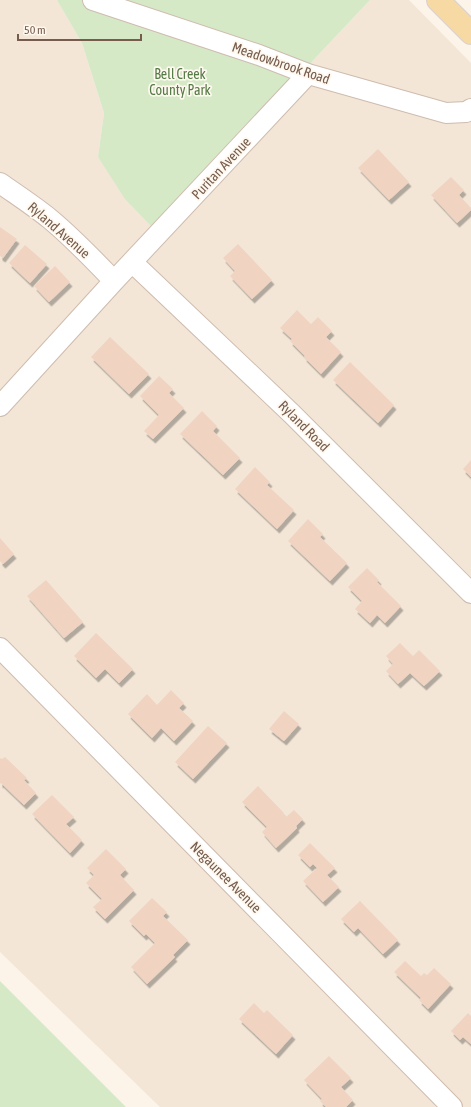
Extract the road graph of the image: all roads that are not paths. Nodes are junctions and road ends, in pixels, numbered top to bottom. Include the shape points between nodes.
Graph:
1 (93, 0) edge
2 (438, 0) edge
3 (471, 33) edge
4 (308, 74) junction
5 (471, 109) edge
6 (0, 183) edge
7 (133, 263) junction
8 (114, 281) junction
9 (0, 406) edge
10 (471, 593) edge
11 (0, 648) edge
12 (452, 1107) edge

1 - 4 street, Meadowbrook Road via 259,55
2 - 3 main road
4 - 5 street, Meadowbrook Road via 446,114
4 - 7 street, Puritan Avenue
6 - 8 street, Ryland Avenue via 52,220
7 - 8 street, Puritan Avenue
7 - 10 street, Ryland Road via 292,414
8 - 9 street
11 - 12 street, Negaunee Avenue

